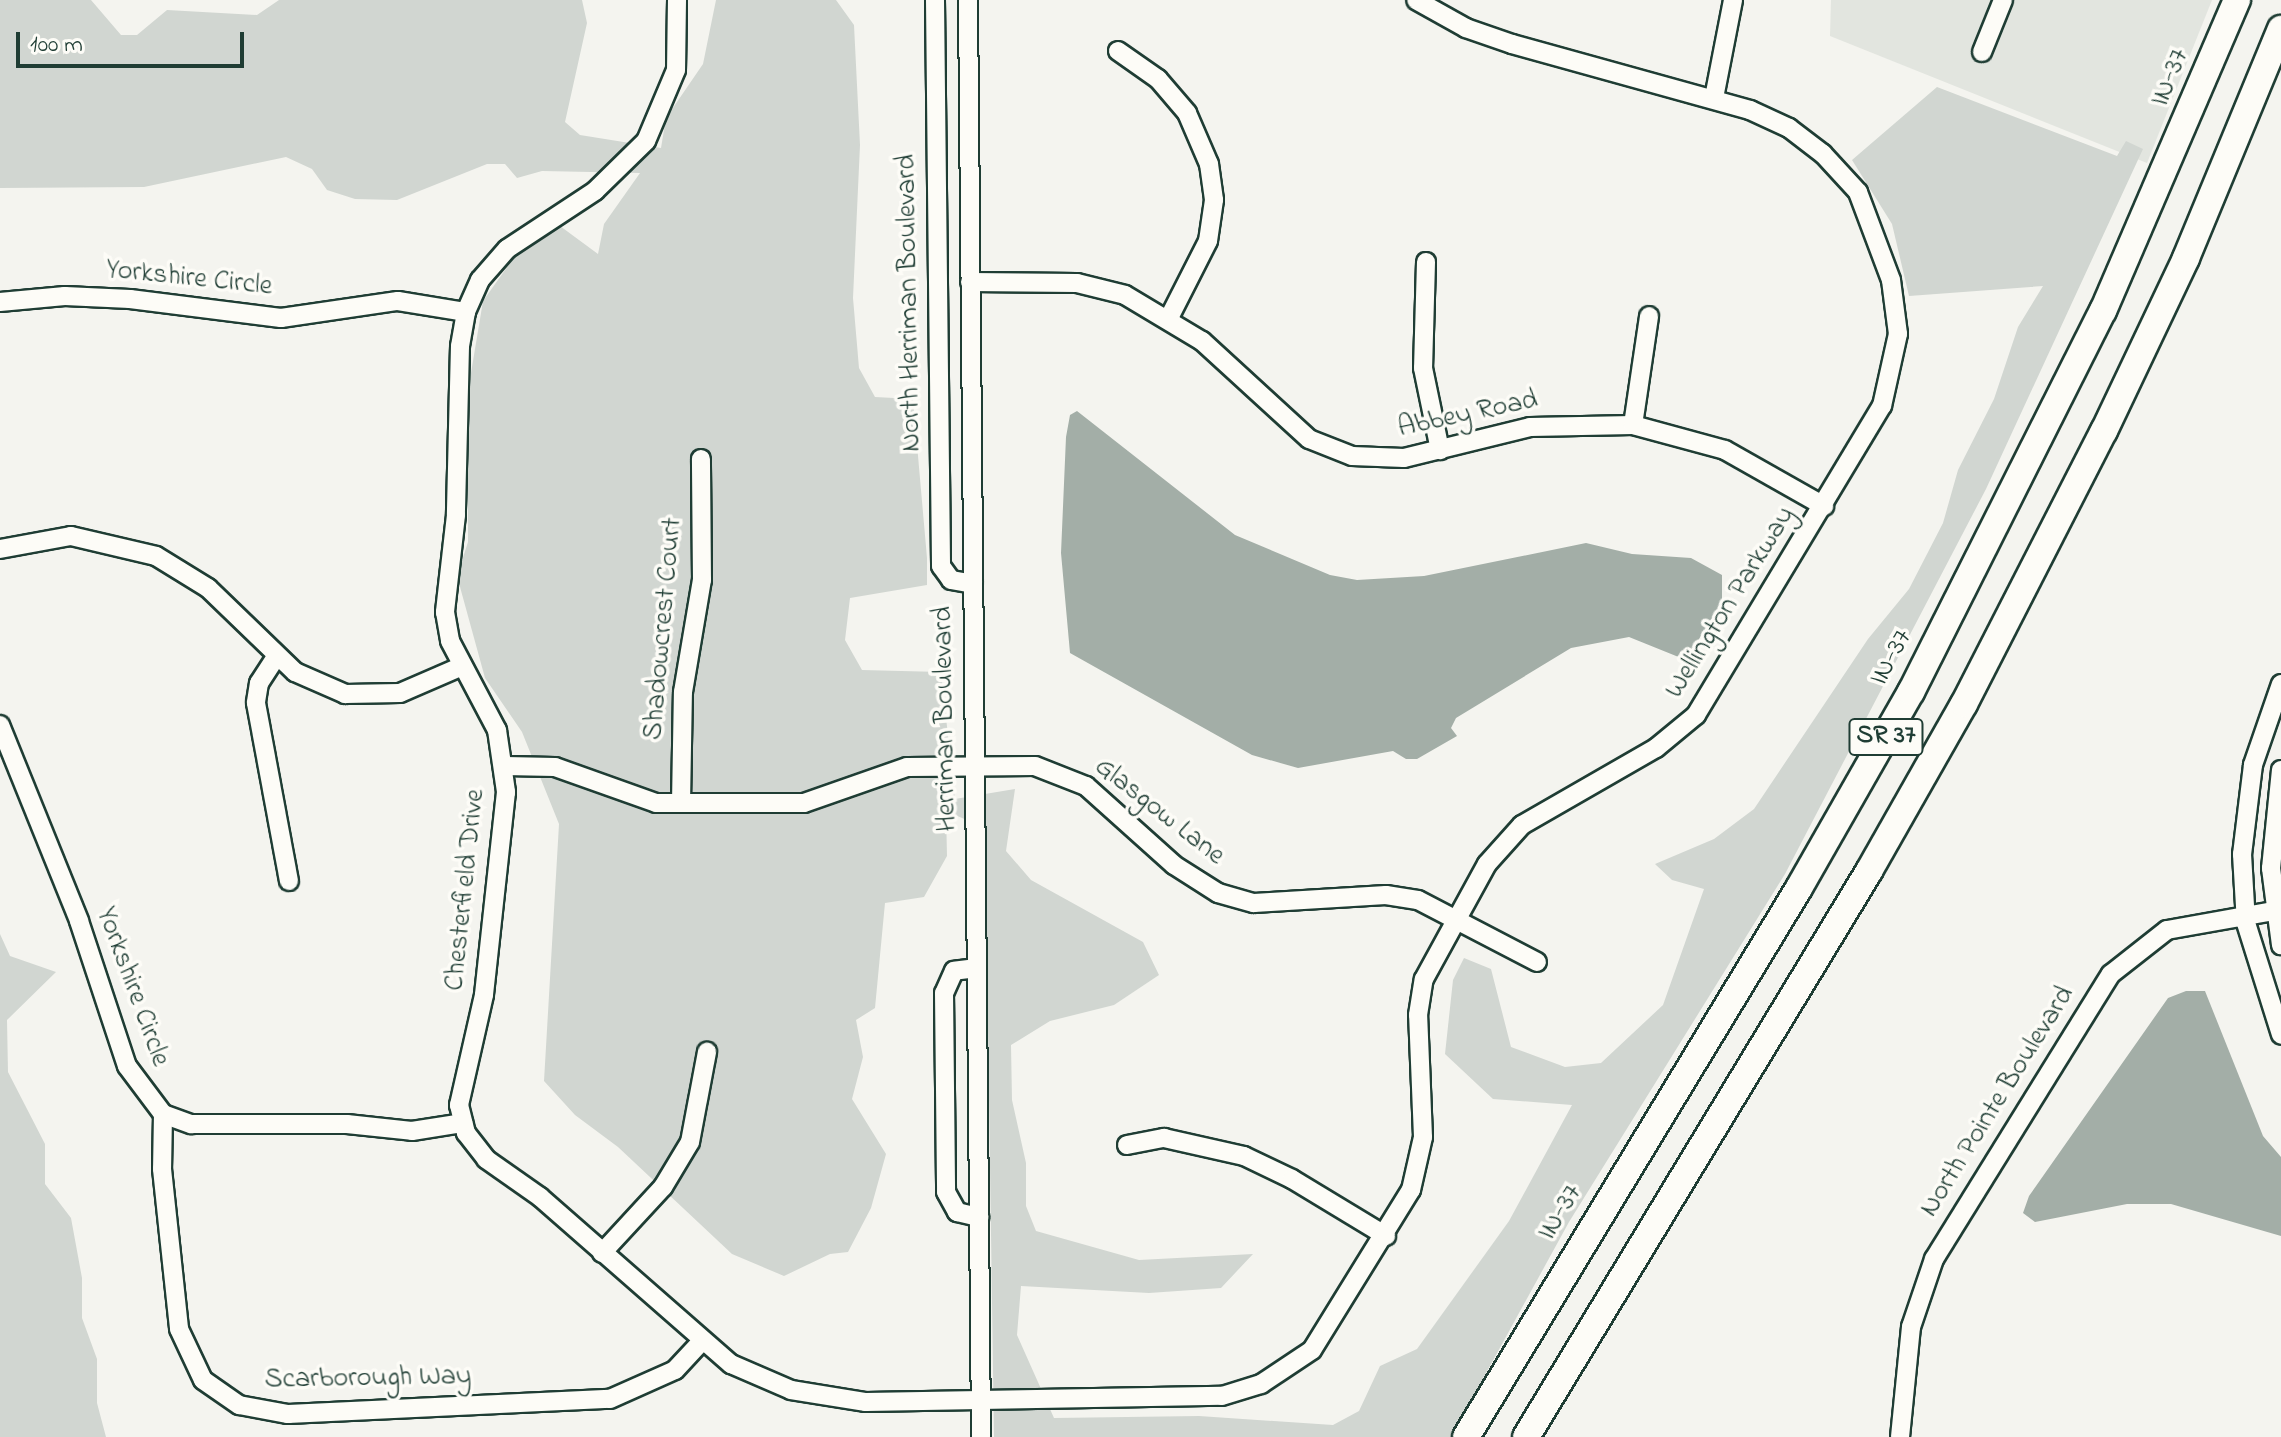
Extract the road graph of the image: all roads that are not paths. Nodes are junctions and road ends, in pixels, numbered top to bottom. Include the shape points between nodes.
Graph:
1 (677, 0) edge
2 (935, 0) edge
3 (968, 0) edge
4 (1416, 0) edge
5 (1733, 0) edge
6 (2003, 0) edge
7 (2237, 0) edge
8 (2281, 29) edge
9 (1118, 51) dead end
10 (1982, 52) dead end
11 (2281, 62) edge
12 (1714, 98) junction
13 (2218, 182) junction
14 (1426, 262) dead end
15 (970, 282) junction
16 (0, 302) edge
17 (466, 312) junction
18 (1649, 316) dead end
19 (1169, 318) junction
20 (1633, 425) junction
21 (1440, 450) junction
22 (701, 459) dead end
23 (1824, 506) junction
24 (0, 549) edge
25 (973, 584) junction
26 (276, 657) junction
27 (462, 666) junction
28 (2281, 684) edge
29 (0, 725) edge
30 (975, 764) junction
31 (505, 766) junction
32 (2281, 770) edge
33 (681, 803) junction
34 (289, 881) dead end
35 (2274, 911) junction
36 (2245, 914) junction
37 (1456, 917) junction
38 (2281, 945) edge
39 (1537, 962) dead end
40 (977, 968) junction
41 (2281, 1035) edge
42 (707, 1052) dead end
43 (163, 1114) junction
44 (463, 1123) junction
45 (1127, 1145) dead end
46 (979, 1217) junction
47 (1386, 1236) junction
48 (602, 1253) junction
49 (701, 1342) junction
50 (981, 1399) junction
51 (981, 1437) edge
52 (1466, 1437) edge
53 (1526, 1437) edge
54 (1900, 1437) edge

1 - 17 street, Chesterfield Drive via 676,70 646,141 595,191 507,249 480,280
2 - 25 street, North Herriman Boulevard via 941,566 951,580
3 - 15 street, Herriman Boulevard
4 - 12 street, Wellington Parkway via 1466,28 1512,44
5 - 12 street
6 - 10 street
7 - 52 highway, IN-37 / SR 37 via 2103,311 1911,692 1799,888
8 - 13 highway, SR 37
9 - 19 street via 1158,79 1187,113 1211,174 1208,241
11 - 13 highway via 2247,143
12 - 23 street, Wellington Parkway via 1789,128 1823,154 1858,192 1884,253 1898,317 1890,384 1869,432
13 - 53 highway, SR 37 via 2097,445 1930,764
14 - 21 street via 1423,368
15 - 19 street, Abbey Road via 1077,283 1125,295
15 - 25 street, Herriman Boulevard
16 - 17 street, Yorkshire Circle via 65,296 130,299 281,318 398,301
17 - 27 street, Chesterfield Drive via 456,515 445,597 450,641
18 - 20 street
19 - 21 street, Abbey Road via 1202,341 1283,419 1324,446 1383,460
20 - 21 street, Abbey Road via 1530,427
20 - 23 street, Abbey Road via 1725,450
22 - 33 street, Shadowcrest Court via 702,580 683,692
23 - 37 street, Wellington Parkway via 1696,715 1656,748 1522,825 1487,864
24 - 26 street via 71,536 141,549 208,588
25 - 30 street, Herriman Boulevard
26 - 27 street via 329,689 365,696 410,690
26 - 34 street via 259,683 256,703
27 - 31 street, Chesterfield Drive via 489,710
28 - 36 street via 2262,729 2248,792 2242,854
29 - 43 street, Yorkshire Circle via 79,921 127,1066
30 - 33 street, Glasgow Lane via 897,769 817,801
30 - 37 street, Glasgow Lane via 1035,766 1086,786 1200,885 1237,899 1279,904 1402,896
30 - 40 street, Herriman Boulevard
31 - 33 street, Glasgow Lane via 555,767 644,802
31 - 44 street, Chesterfield Drive via 484,995 461,1082
32 - 35 street via 2272,832
35 - 36 street, North Pointe Boulevard
35 - 38 street
36 - 41 street via 2254,959
36 - 54 street, North Pointe Boulevard via 2167,930 2111,974 1934,1259 1911,1327
37 - 39 street, Glasgow Lane
37 - 47 street, Wellington Parkway via 1430,963 1420,998 1422,1151 1411,1190
40 - 46 street, Herriman Boulevard
40 - 46 street via 954,971 944,993 946,1192 957,1212
42 - 48 street via 690,1142 663,1187
43 - 44 street via 191,1124 347,1124 412,1131
43 - 49 street, Scarborough Way via 163,1183 179,1329 203,1380 239,1405 288,1414 610,1399 675,1370
44 - 48 street, Chesterfield Drive via 486,1159 540,1197
45 - 47 street via 1164,1138 1244,1156
46 - 50 street, Herriman Boulevard
47 - 50 street, Wellington Parkway via 1312,1350 1261,1384 1206,1397
48 - 49 street, Chesterfield Drive
49 - 50 street, Chesterfield Drive via 756,1378 820,1398
50 - 51 street, Herriman Boulevard

